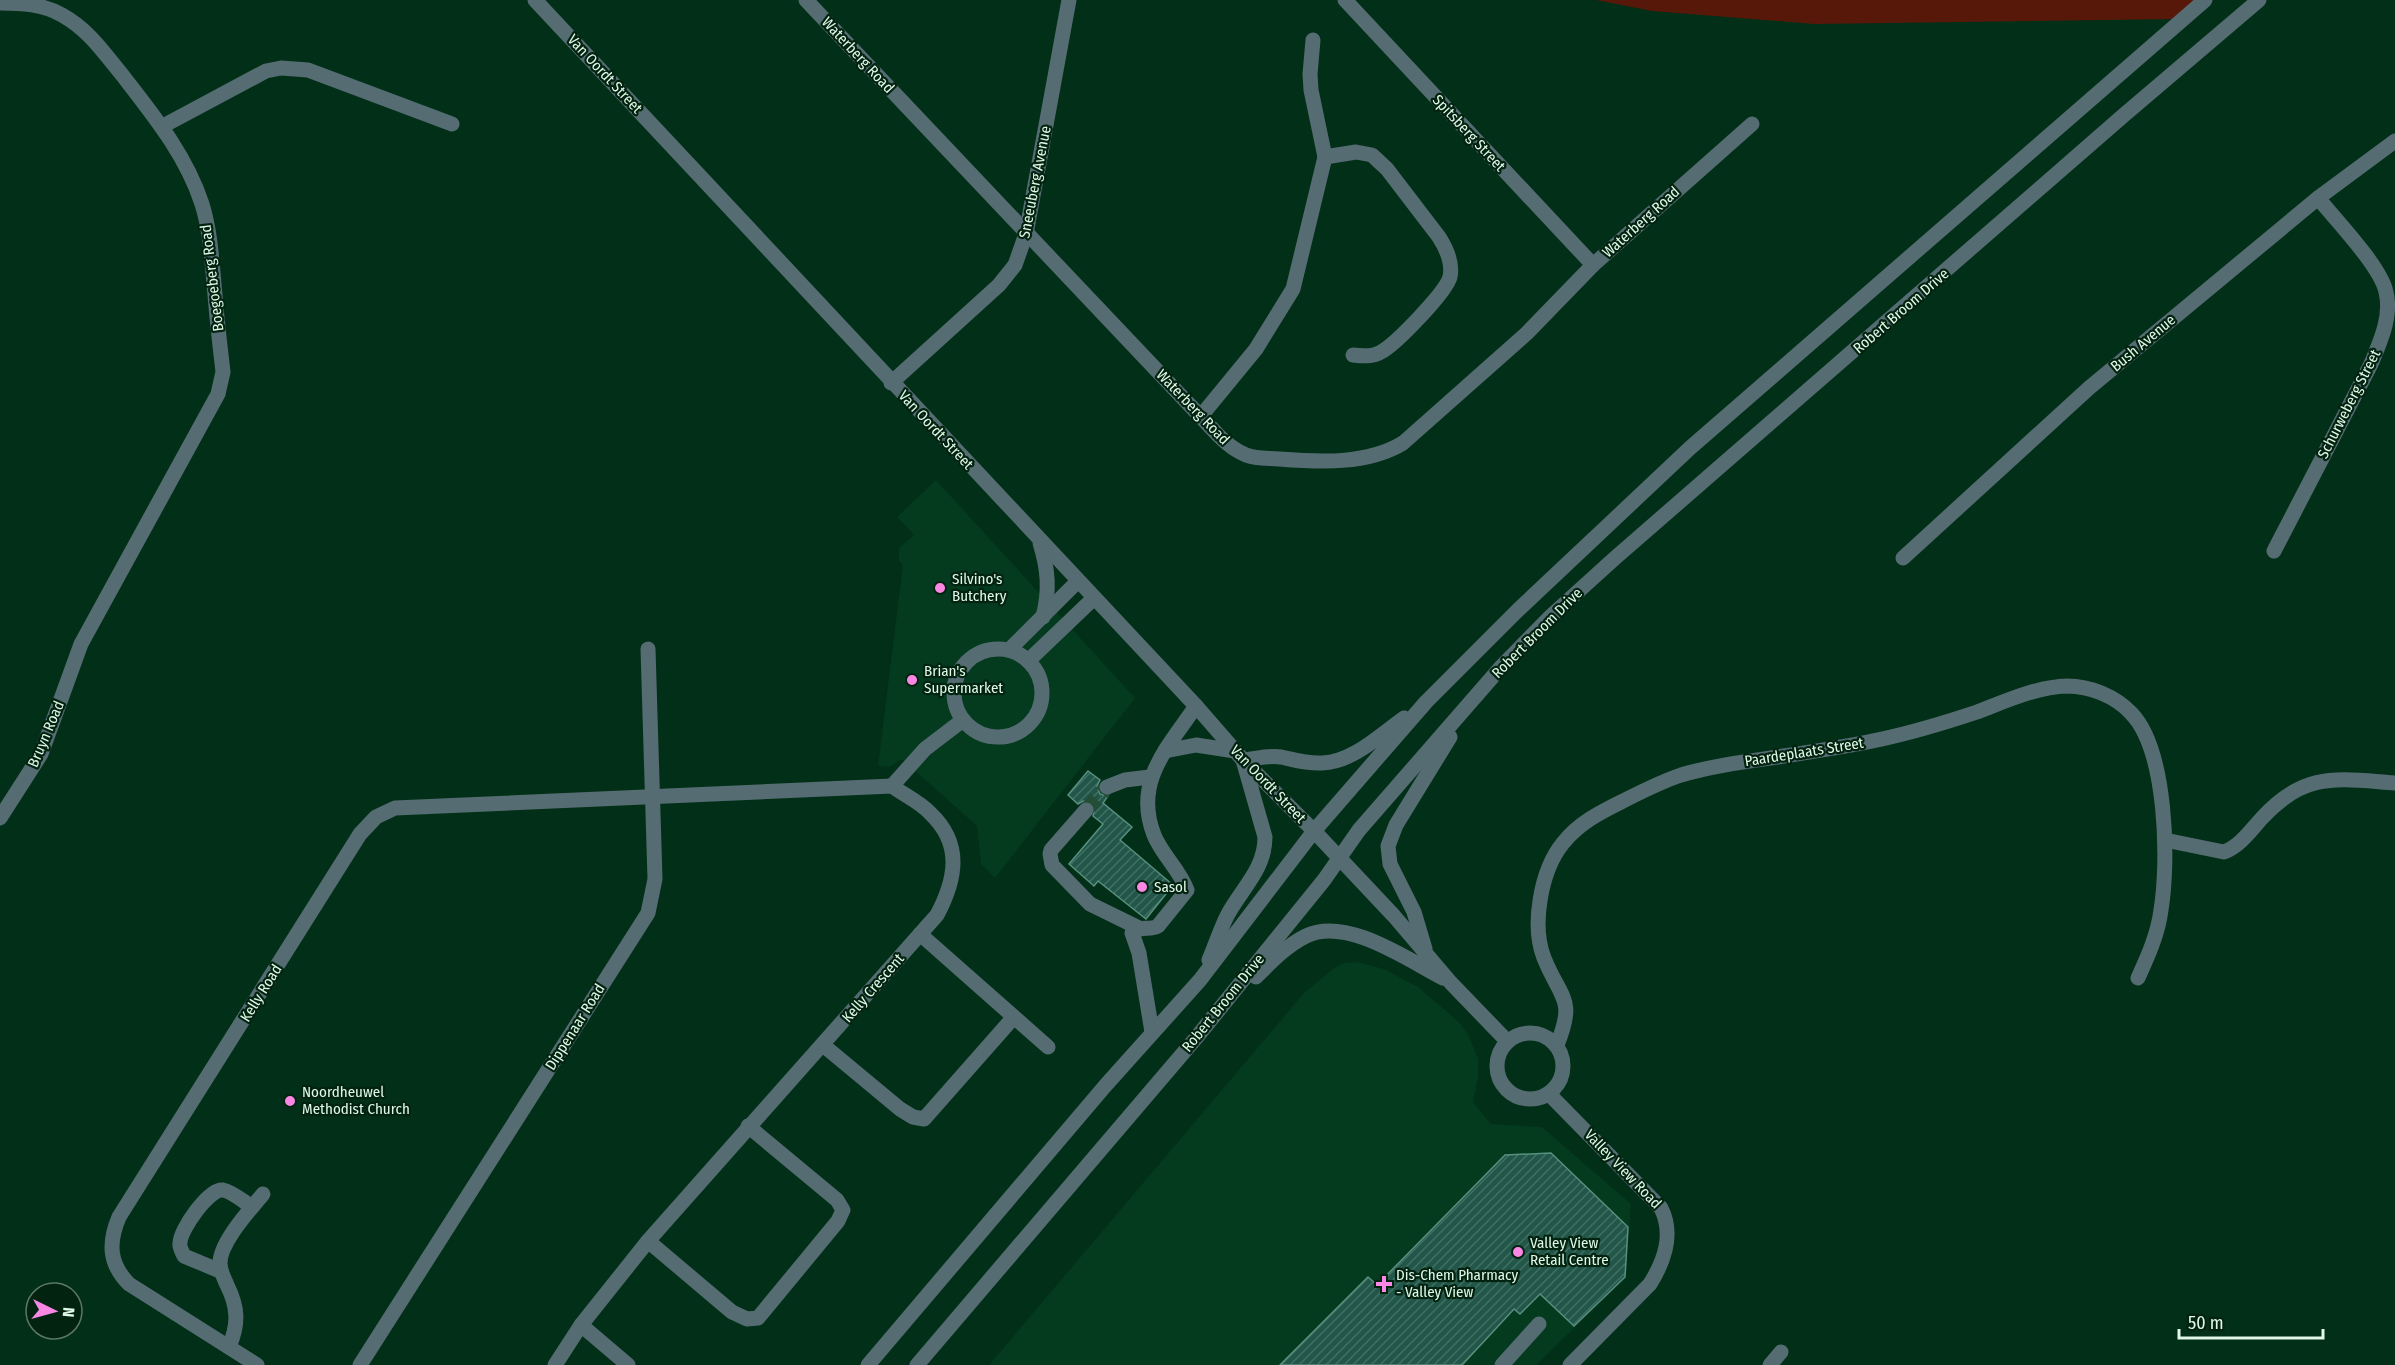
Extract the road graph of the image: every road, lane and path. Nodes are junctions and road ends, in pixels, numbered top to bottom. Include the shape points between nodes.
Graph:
1 (536, 0) edge
2 (806, 0) edge
3 (1069, 0) edge
4 (1345, 0) edge
5 (2205, 0) edge
6 (2259, 0) edge
7 (0, 3) edge
8 (1313, 40) dead end
9 (452, 124) dead end
10 (1752, 124) dead end
11 (163, 126) junction
12 (2395, 141) edge
13 (1325, 157) junction
14 (2318, 198) junction
15 (1026, 234) junction
16 (1593, 265) junction
17 (1353, 355) dead end
18 (891, 383) junction
19 (1201, 416) junction
20 (1039, 540) junction
21 (2274, 551) dead end
22 (1902, 558) dead end
23 (1078, 582) junction
24 (1094, 598) junction
25 (1043, 617) junction
26 (81, 644) joint
27 (648, 649) dead end
28 (1009, 650) junction
29 (1028, 661) junction
30 (1472, 701) junction
31 (1426, 702) junction
32 (1196, 706) junction
33 (963, 720) junction
34 (1165, 751) junction
35 (1239, 755) junction
36 (1150, 777) junction
37 (2395, 783) edge
38 (892, 786) junction
39 (1107, 787) tunnel mouth
40 (653, 796) junction
41 (1086, 810) tunnel mouth
42 (0, 818) edge
43 (1314, 831) junction
44 (2165, 840) junction
45 (1339, 858) junction
46 (1139, 928) junction
47 (920, 934) junction
48 (1427, 955) junction
49 (2138, 978) dead end
50 (1200, 980) junction
51 (1451, 982) junction
52 (1013, 1018) junction
53 (1152, 1032) junction
54 (1196, 1038) junction
55 (1508, 1041) junction
56 (823, 1045) junction
57 (1557, 1045) junction
58 (1048, 1047) dead end
59 (1549, 1094) junction
60 (748, 1126) junction
61 (263, 1194) dead end
62 (252, 1207) junction
63 (648, 1240) junction
64 (220, 1271) junction
65 (1539, 1324) dead end
66 (581, 1325) junction
67 (229, 1347) junction
68 (1781, 1352) dead end
69 (257, 1365) edge
70 (360, 1365) edge
71 (555, 1365) edge
72 (628, 1365) edge
73 (868, 1365) edge
74 (917, 1365) edge
75 (1502, 1365) edge
76 (1570, 1365) edge
77 (1770, 1365) edge

1 - 18 street, Van Oordt Street
2 - 15 street, Waterberg Road
3 - 15 street, Sneeuberg Avenue
4 - 16 street, Spitsberg Street
5 - 31 street, Robert Broom Drive via 1690,448
6 - 30 street, Robert Broom Drive via 1615,558 1551,616
7 - 11 street, Boegoeberg Road via 26,3 74,22 94,38
8 - 13 street via 1311,90
9 - 11 street via 308,70 293,68 266,71
10 - 16 street, Waterberg Road
11 - 26 street, Boegoeberg Road via 195,185 208,232 222,384
12 - 14 street, Bush Avenue
13 - 17 street via 1362,152 1379,160 1439,237 1450,264 1449,280 1439,297 1400,336 1381,352
13 - 19 street via 1291,295 1256,349
14 - 21 street, Schurweberg Street via 2379,276 2386,293 2387,316 2371,364
14 - 22 street, Bush Avenue via 2089,388
15 - 18 street, Sneeuberg Avenue via 1015,265 999,285
15 - 19 street, Waterberg Road
16 - 19 street, Waterberg Road via 1527,333 1393,450 1336,460 1250,456 1228,444
18 - 20 street, Van Oordt Street
20 - 23 street, Van Oordt Street
20 - 25 street via 1048,581
23 - 24 street, Van Oordt Street
23 - 25 street
24 - 29 street
24 - 32 street, Van Oordt Street
25 - 28 street
26 - 42 street, Bruyn Road via 41,754
27 - 40 street, Dippenaar Road
28 - 29 street
28 - 33 street via 981,652 961,669 954,695
29 - 33 street via 1040,679 1042,693 1034,718 1024,728 999,737 973,730
30 - 45 street, Robert Broom Drive
30 - 48 street via 1396,825 1388,846 1390,864 1414,912
31 - 35 street via 1339,761 1300,763 1279,757
31 - 43 street, Robert Broom Drive
32 - 34 street
32 - 35 street, Van Oordt Street
33 - 38 street via 925,749
34 - 35 street via 1196,745
34 - 36 street
35 - 43 street, Van Oordt Street
35 - 50 street via 1265,837 1265,849 1262,861 1227,916
36 - 39 street
36 - 46 street via 1149,810 1154,836 1187,890 1158,926
37 - 44 street via 2345,779 2310,783 2279,802 2243,839 2224,852
38 - 40 street
38 - 47 street, Kelly Crescent via 930,812 946,834 952,851 953,877 947,896
40 - 67 street, Kelly Road via 395,808 376,817 360,834 115,1226 111,1254 122,1278
40 - 70 street, Dippenaar Road via 656,879 648,913
41 - 46 street via 1051,850 1051,862 1090,904
43 - 45 street, Van Oordt Street
43 - 50 street, Robert Broom Drive
44 - 49 street, Paardeplaats Street via 2161,911
44 - 57 street, Paardeplaats Street via 2162,798 2141,727 2117,701 2084,688 2050,687 1884,738 1723,765 1659,783 1591,818 1564,842 1551,861 1539,920 1543,957 1566,1006 1566,1022
45 - 48 street
45 - 54 street, Robert Broom Drive
46 - 53 street via 1131,935 1139,953
47 - 52 street
47 - 56 street, Kelly Crescent
48 - 51 street
50 - 53 street, Robert Broom Drive
51 - 54 street via 1365,937 1331,932 1308,935 1277,956
51 - 55 street
52 - 56 street via 924,1119 900,1109
52 - 58 street
53 - 73 street, Robert Broom Drive
54 - 74 street, Robert Broom Drive
55 - 57 street via 1527,1032 1548,1037
55 - 59 street via 1497,1060 1497,1072 1508,1091 1528,1100
56 - 60 street, Kelly Crescent
57 - 59 street via 1564,1066 1557,1086
59 - 76 street, Valley View Road via 1661,1208 1668,1238 1660,1269 1650,1284
60 - 63 street, Kelly Crescent
60 - 63 street via 837,1200 843,1210 758,1318 747,1319 732,1312
61 - 62 street
62 - 64 street via 222,1252
62 - 64 street via 225,1190 218,1190 206,1198 181,1236 179,1245 184,1256
63 - 66 street, Kelly Crescent
64 - 67 street via 237,1308
65 - 75 street
66 - 71 street, Kelly Crescent
66 - 72 street
67 - 69 street, Kelly Road
68 - 77 street

